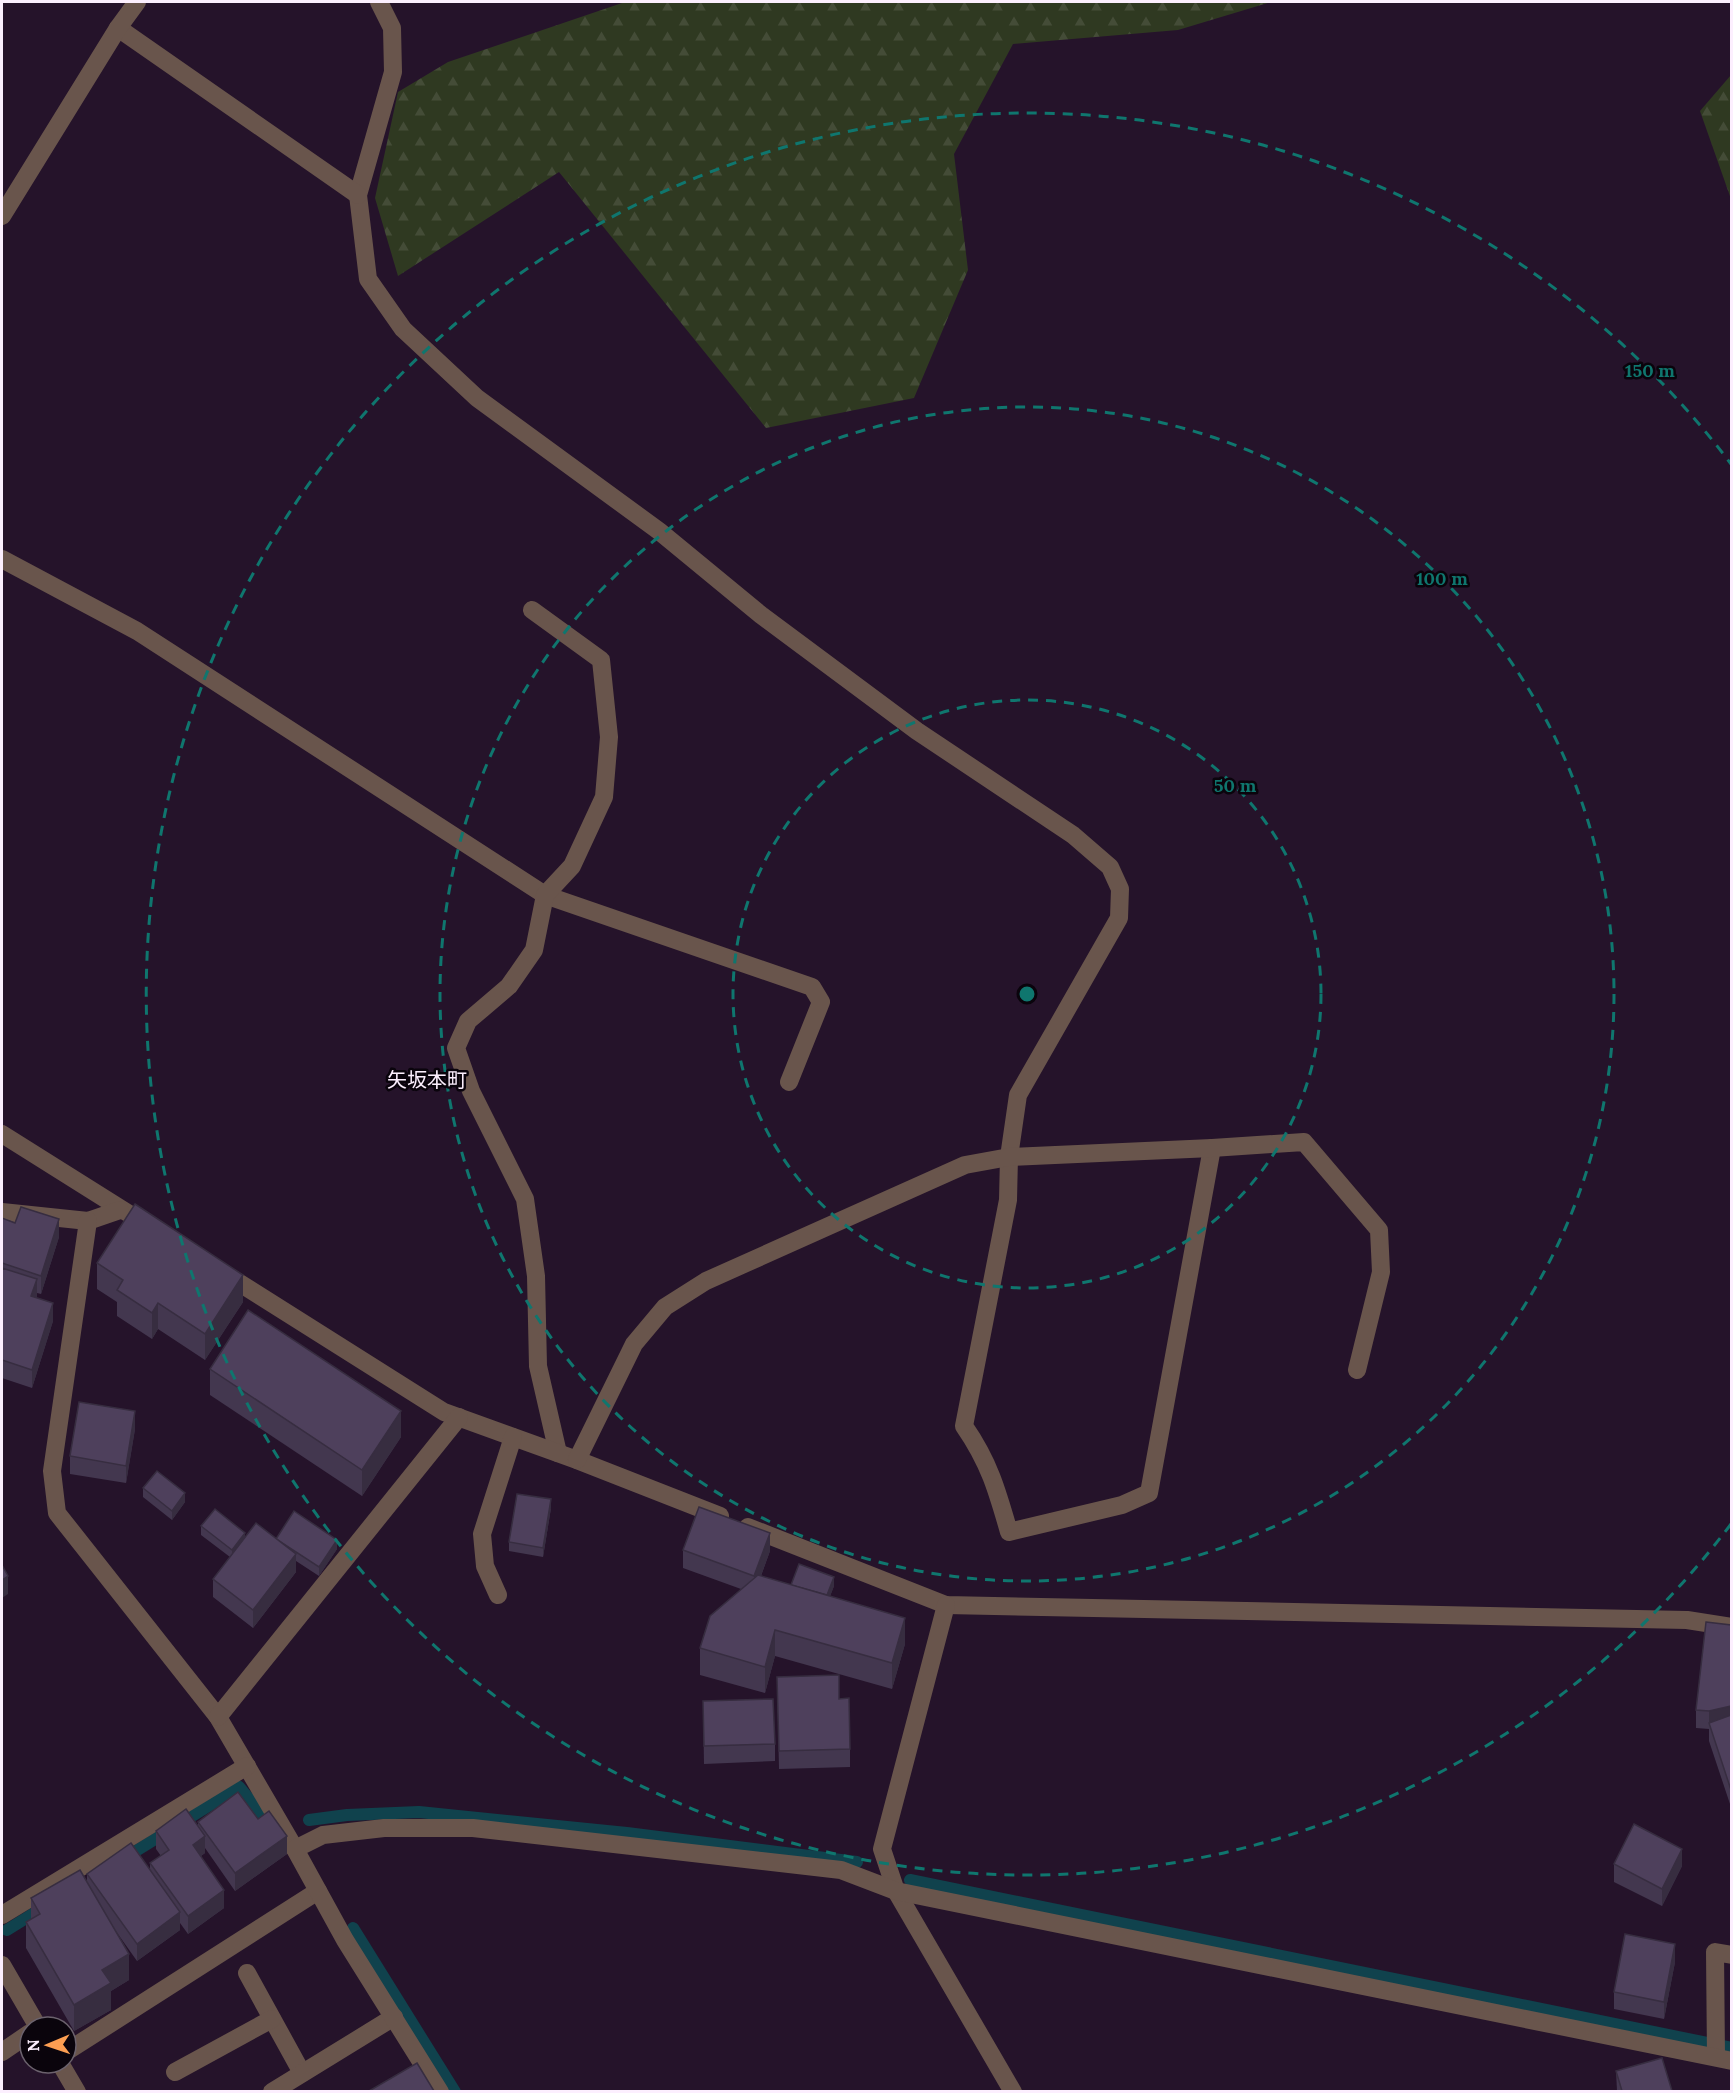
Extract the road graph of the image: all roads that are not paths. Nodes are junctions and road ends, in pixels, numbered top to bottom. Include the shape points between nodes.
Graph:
1 (138, 2) edge
2 (380, 2) edge
3 (118, 27) junction
4 (358, 195) junction
5 (2, 216) edge
6 (2, 559) edge
7 (532, 610) dead end
8 (545, 895) junction
9 (789, 1082) dead end
10 (2, 1134) edge
11 (1212, 1148) junction
12 (1009, 1158) junction
13 (120, 1210) junction
14 (2, 1212) edge
15 (87, 1221) junction
16 (161, 1234) edge
17 (212, 1266) edge
18 (1357, 1370) dead end
19 (459, 1417) junction
20 (513, 1437) junction
21 (558, 1453) junction
22 (577, 1460) junction
23 (498, 1595) dead end
24 (946, 1605) junction
25 (1731, 1627) edge
26 (218, 1717) junction
27 (247, 1766) junction
28 (295, 1849) junction
29 (318, 1891) junction
30 (896, 1891) junction
31 (2, 1915) edge
32 (1731, 1956) edge
33 (2, 1965) edge
34 (247, 1972) dead end
35 (31, 2015) edge
36 (394, 2018) junction
37 (272, 2019) junction
38 (18, 2041) edge
39 (78, 2044) edge
40 (2, 2052) edge
41 (1720, 2052) edge
42 (175, 2072) dead end
43 (302, 2073) junction
44 (67, 2075) edge
45 (77, 2091) edge
46 (272, 2091) edge
47 (440, 2091) edge
48 (1013, 2091) edge

1 - 3 street
2 - 4 street via 392,28 393,72
3 - 4 street
3 - 5 street
4 - 12 street via 368,279 403,329 477,398 658,531 761,615 917,732 1073,835 1110,867 1120,889 1119,918 1018,1095
6 - 8 street via 137,631
7 - 8 street via 600,660 609,737 604,797 572,866
8 - 9 street via 812,987 821,1002
8 - 21 street via 534,950 509,986 468,1021 456,1048 471,1091 525,1199 536,1276 538,1366
10 - 13 street
11 - 12 street
11 - 12 street via 1149,1494 1122,1505 1009,1532 995,1483 980,1449 964,1426 1008,1200
11 - 18 street via 1304,1142 1379,1230 1381,1272
12 - 22 street via 965,1165 706,1281 665,1307 633,1344
13 - 15 street
13 - 16 street
14 - 15 street
15 - 26 street via 52,1471 57,1513
17 - 19 street via 444,1412
19 - 20 street
19 - 26 street
20 - 21 street
20 - 23 street via 482,1534 485,1566
21 - 22 street
22 - 24 street
24 - 25 street via 1687,1620
24 - 30 street via 882,1849
26 - 27 street
27 - 28 street
27 - 31 street
28 - 29 street
28 - 30 street via 323,1835 384,1828 473,1828 841,1870
29 - 36 street
29 - 39 street
30 - 41 street
30 - 48 street
32 - 41 street via 1715,1952
33 - 35 street
34 - 37 street
36 - 43 street
36 - 47 street
37 - 42 street
37 - 43 street
38 - 40 street
43 - 46 street
44 - 45 street

